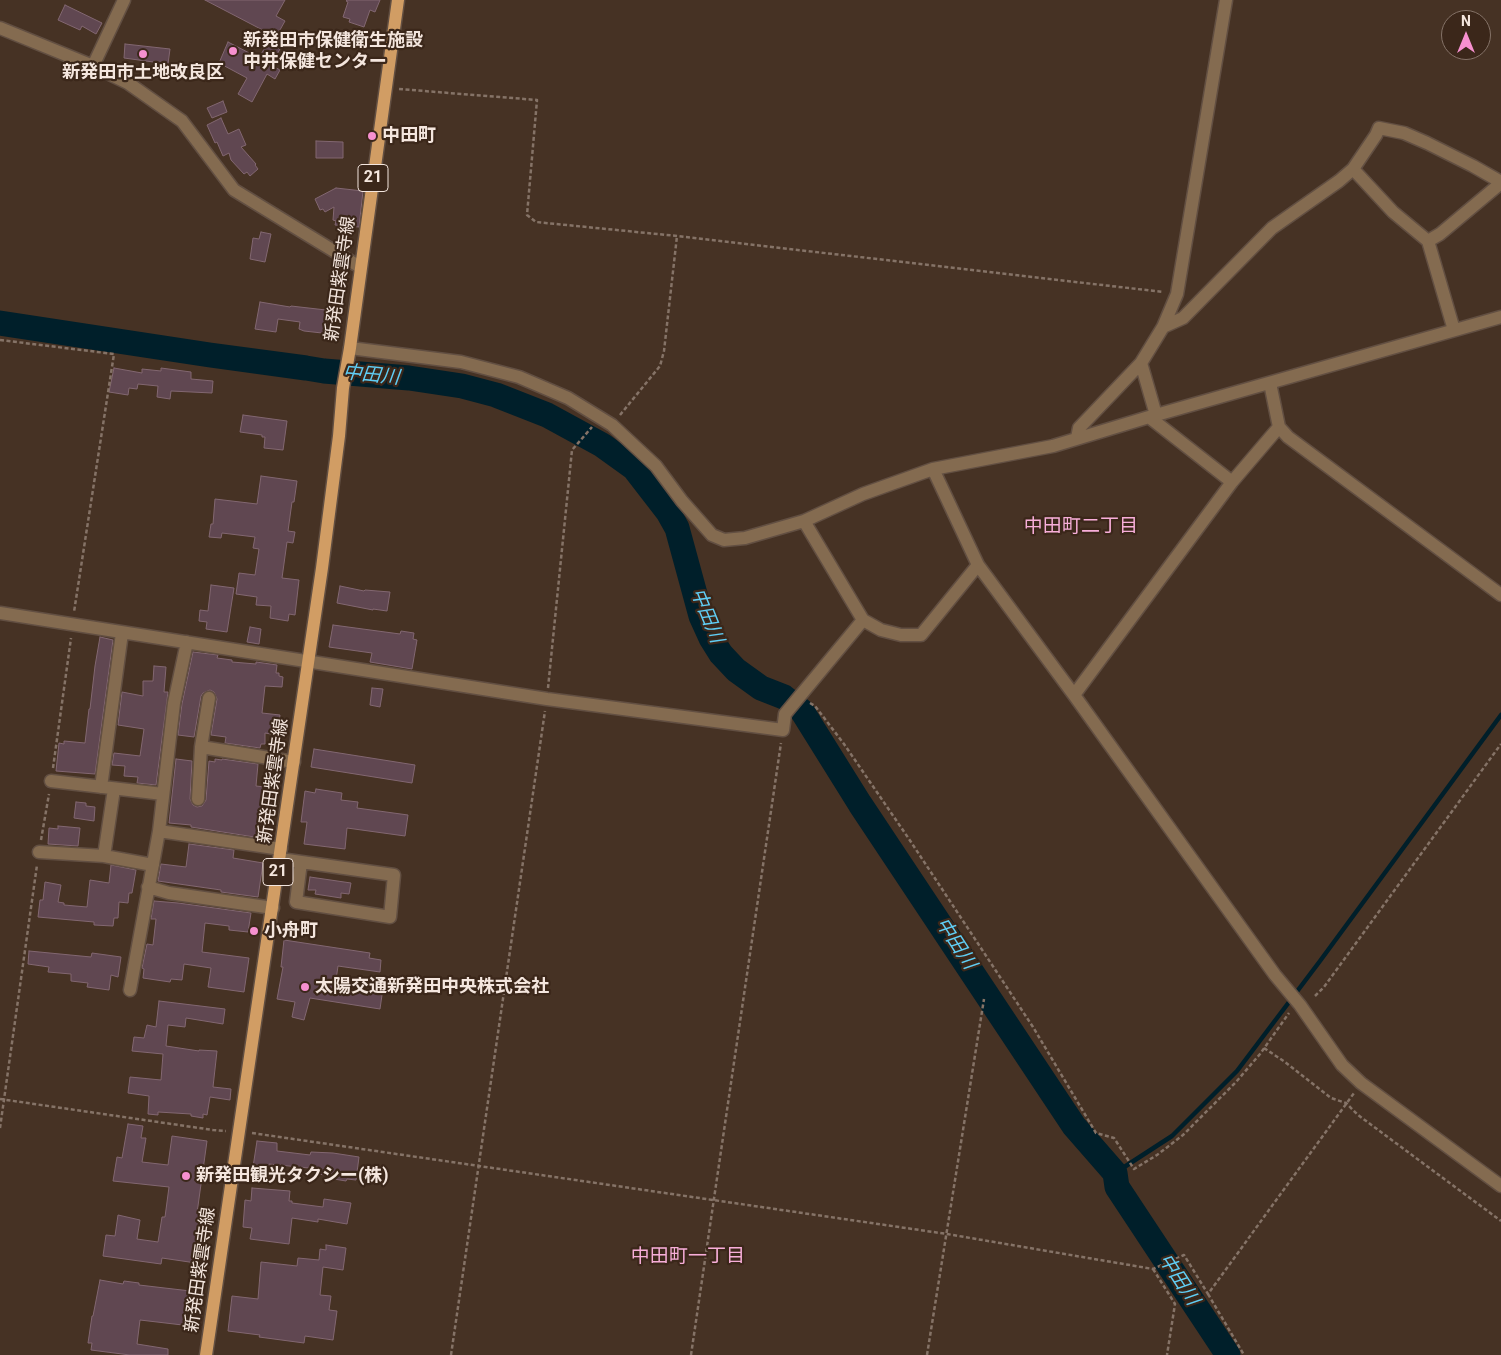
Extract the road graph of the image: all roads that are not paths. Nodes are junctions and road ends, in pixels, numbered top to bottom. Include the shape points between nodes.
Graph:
1 (124, 0) edge
2 (398, 0) edge
3 (1226, 0) edge
4 (0, 28) edge
5 (93, 66) junction
6 (1353, 169) junction
7 (1501, 183) edge
8 (1428, 241) junction
9 (360, 267) junction
10 (1501, 317) edge
11 (1163, 327) junction
12 (1454, 330) junction
13 (349, 351) junction
14 (1141, 363) junction
15 (1270, 383) junction
16 (1153, 416) junction
17 (1279, 427) junction
18 (1077, 438) junction
19 (932, 469) junction
20 (1232, 482) junction
21 (804, 521) junction
22 (978, 565) junction
23 (1501, 595) edge
24 (0, 613) edge
25 (863, 620) junction
26 (122, 633) junction
27 (187, 642) junction
28 (308, 661) junction
29 (1074, 695) junction
30 (209, 698) dead end
31 (201, 747) junction
32 (294, 762) junction
33 (51, 781) dead end
34 (107, 788) junction
35 (163, 794) junction
36 (198, 799) dead end
37 (159, 831) junction
38 (39, 852) dead end
39 (280, 854) junction
40 (104, 856) junction
41 (301, 862) junction
42 (153, 865) junction
43 (148, 887) junction
44 (273, 908) junction
45 (130, 990) dead end
46 (1501, 1186) edge
47 (206, 1355) edge

1 - 5 street
2 - 9 main road, 新発田紫雲寺線 / 21
3 - 11 street via 1177,294
4 - 5 street
5 - 9 street via 128,83 182,121 234,190
6 - 7 street via 1379,128 1404,133 1427,143
6 - 8 street via 1393,212
6 - 11 street via 1272,228 1183,318
7 - 8 street
8 - 12 street
9 - 13 main road, 新発田紫雲寺線 / 21
10 - 12 street
11 - 14 street
12 - 15 street
13 - 21 street via 461,362 519,377 568,398 612,425 656,466 712,535 724,540 745,538
13 - 28 main road, 新発田紫雲寺線 / 21
14 - 16 street
14 - 18 street via 1079,428
15 - 16 street
15 - 17 street
16 - 18 street
16 - 20 street
17 - 20 street
17 - 23 street via 1288,437
18 - 19 street via 1053,446
19 - 21 street via 863,494
19 - 22 street
20 - 29 street
21 - 25 street
22 - 25 street via 921,635 881,630
22 - 29 street
24 - 26 street
25 - 28 street via 785,714 783,730
26 - 27 street
26 - 34 street
27 - 28 street
27 - 35 street via 174,703
28 - 32 main road, 新発田紫雲寺線 / 21
29 - 46 street via 1342,1064 1361,1083
30 - 31 street
31 - 32 street
31 - 36 street
32 - 39 main road, 新発田紫雲寺線 / 21
33 - 34 street
34 - 35 street
34 - 40 street
35 - 37 street
37 - 39 street
37 - 42 street
38 - 40 street
39 - 41 street
39 - 44 main road, 新発田紫雲寺線 / 21
40 - 42 street
41 - 41 street via 394,875 390,917 296,902
42 - 43 street
43 - 44 street
43 - 45 street
44 - 47 main road, 新発田紫雲寺線 / 21

